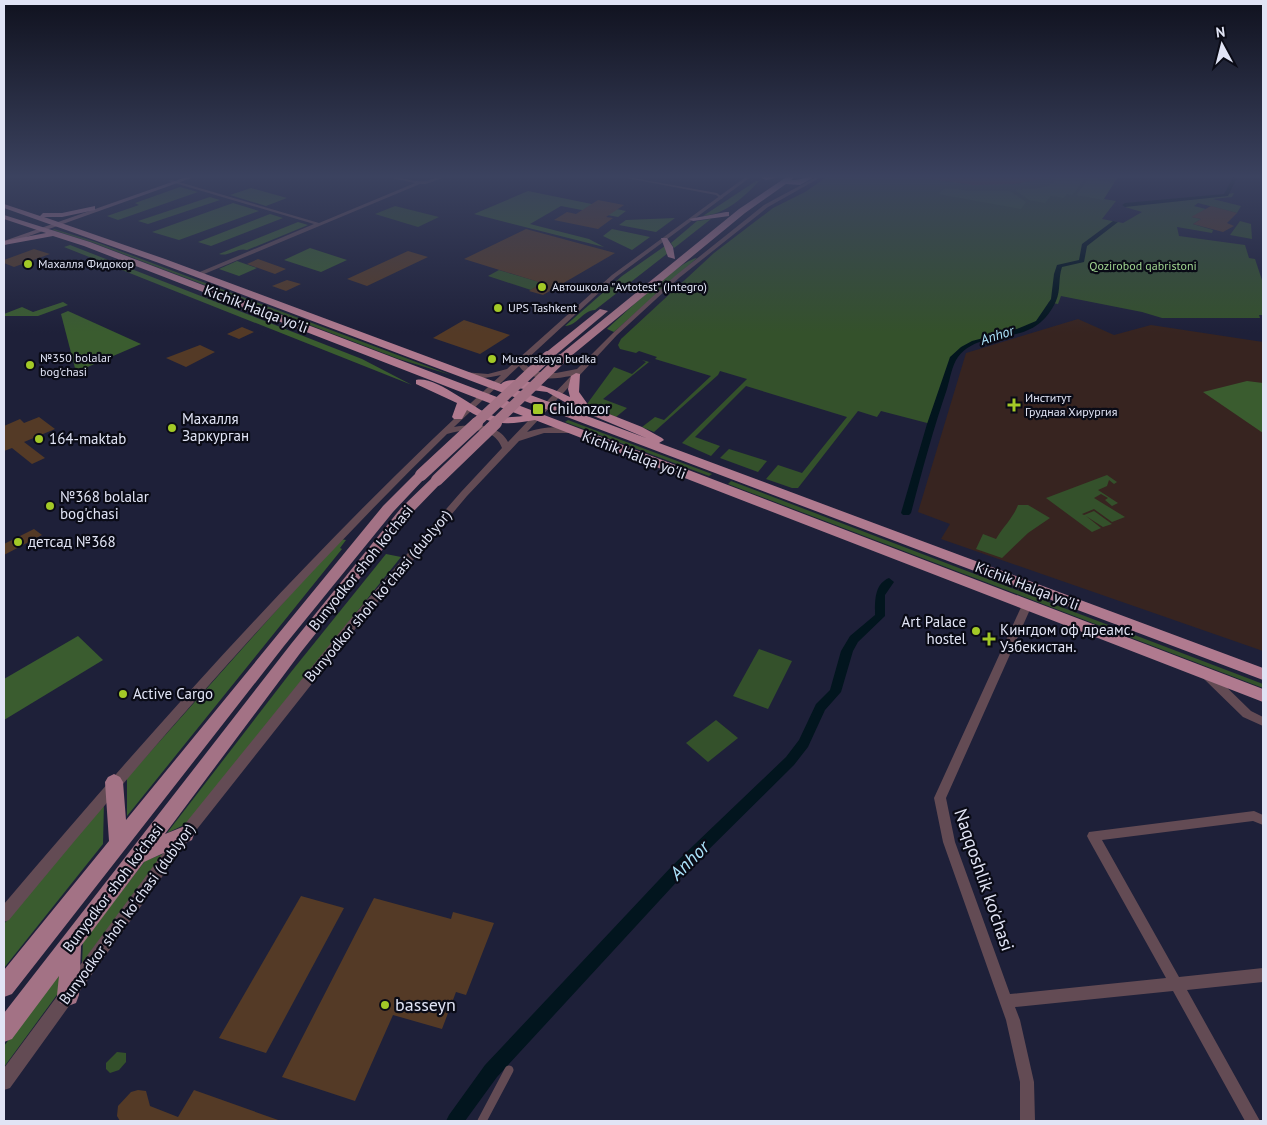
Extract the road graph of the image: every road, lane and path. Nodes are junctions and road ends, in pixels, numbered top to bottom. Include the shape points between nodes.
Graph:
1 (70, 228) edge
2 (307, 228) edge
3 (680, 228) edge
4 (707, 228) edge
5 (721, 228) edge
6 (737, 228) edge
7 (38, 229) joint
8 (61, 236) junction
9 (664, 240) junction
10 (4, 242) edge
11 (707, 252) junction
12 (672, 256) junction
13 (686, 257) junction
14 (196, 274) junction
15 (322, 335) junction
16 (390, 361) junction
17 (519, 362) junction
18 (454, 371) junction
19 (579, 373) junction
20 (493, 385) junction
21 (558, 394) junction
22 (481, 396) junction
23 (465, 405) junction
24 (547, 406) junction
25 (593, 412) junction
26 (458, 417) joint
27 (536, 417) junction
28 (574, 432) junction
29 (442, 433) junction
30 (507, 448) junction
31 (707, 466) junction
32 (736, 476) junction
33 (723, 488) junction
34 (1027, 605) junction
35 (1206, 674) junction
36 (1263, 674) edge
37 (1263, 696) edge
38 (1263, 722) edge
39 (114, 782) junction
40 (1263, 820) edge
41 (185, 834) junction
42 (118, 843) junction
43 (139, 855) junction
44 (4, 915) edge
45 (71, 944) junction
46 (1263, 975) edge
47 (1176, 985) junction
48 (4, 986) edge
49 (68, 995) junction
50 (1008, 1001) junction
51 (4, 1031) edge
52 (509, 1070) dead end
53 (4, 1082) edge
54 (482, 1121) edge
55 (1027, 1121) edge
56 (1253, 1121) edge

1 - 14 highway, Kichik Halqa yo'li
2 - 14 street
3 - 9 street
4 - 12 main road, Bunyodkor shoh ko'chasi
5 - 13 main road, Bunyodkor shoh ko'chasi
6 - 11 street, Bunyodkor shoh koʻchasi (dublyor)
7 - 8 highway, Kichik Halqa yo'li
7 - 10 main road
8 - 10 highway via 36,236
8 - 15 highway, Kichik Halqa yo'li
9 - 12 main road
9 - 17 street via 615,276
11 - 13 main road
11 - 19 street, Bunyodkor shoh koʻchasi (dublyor) via 614,334
12 - 42 main road, Bunyodkor shoh ko'chasi, bridge via 548,356 421,475 382,517
13 - 43 main road, Bunyodkor shoh ko'chasi, bridge via 561,359 406,511 296,648
14 - 18 highway, Kichik Halqa yo'li
15 - 16 highway, Kichik Halqa yo'li
15 - 23 highway
16 - 18 highway via 414,365 450,378 457,375
16 - 22 highway, Kichik Halqa yo'li
17 - 18 street via 504,372 491,375
17 - 19 street via 527,369 544,375
17 - 20 street
18 - 20 highway, Kichik Halqa yo'li
19 - 21 street, Bunyodkor shoh koʻchasi (dublyor)
19 - 25 highway via 573,386 574,396
20 - 21 highway via 526,385
20 - 22 street
20 - 24 highway, Kichik Halqa yo'li
21 - 24 street, Bunyodkor shoh koʻchasi (dublyor)
21 - 25 highway
22 - 23 street
22 - 27 highway, Kichik Halqa yo'li
23 - 26 highway
23 - 27 highway via 495,420 517,421
24 - 27 street, Bunyodkor shoh koʻchasi (dublyor)
24 - 31 highway, Kichik Halqa yo'li
25 - 31 highway via 638,429
26 - 29 street
27 - 28 highway, Kichik Halqa yo'li
27 - 30 street, Bunyodkor shoh koʻchasi (dublyor)
28 - 30 street via 536,431
28 - 33 highway, Kichik Halqa yo'li
29 - 30 street via 464,428 485,429 501,437
29 - 39 street via 319,555
30 - 41 street, Bunyodkor shoh koʻchasi (dublyor) via 352,625
31 - 32 highway, Kichik Halqa yo'li
32 - 33 highway via 720,478 719,484
32 - 36 highway, Kichik Halqa yo'li
33 - 34 highway, Kichik Halqa yo'li
34 - 35 highway, Kichik Halqa yo'li
34 - 50 street, Naqqoshlik ko'chasi via 940,798 949,842
35 - 37 highway, Kichik Halqa yo'li
35 - 38 street via 1247,714
39 - 42 main road
39 - 44 street
40 - 47 street via 1254,816 1093,836
41 - 43 main road
41 - 49 street, Bunyodkor shoh koʻchasi (dublyor)
42 - 48 main road, Bunyodkor shoh ko'chasi
43 - 45 main road, Bunyodkor shoh ko'chasi
45 - 49 main road
45 - 51 main road, Bunyodkor shoh ko'chasi
46 - 47 street
47 - 50 street
47 - 56 street
49 - 53 street, Bunyodkor shoh koʻchasi (dublyor)
50 - 55 street, Naqqoshlik ko'chasi via 1026,1075
52 - 54 street

